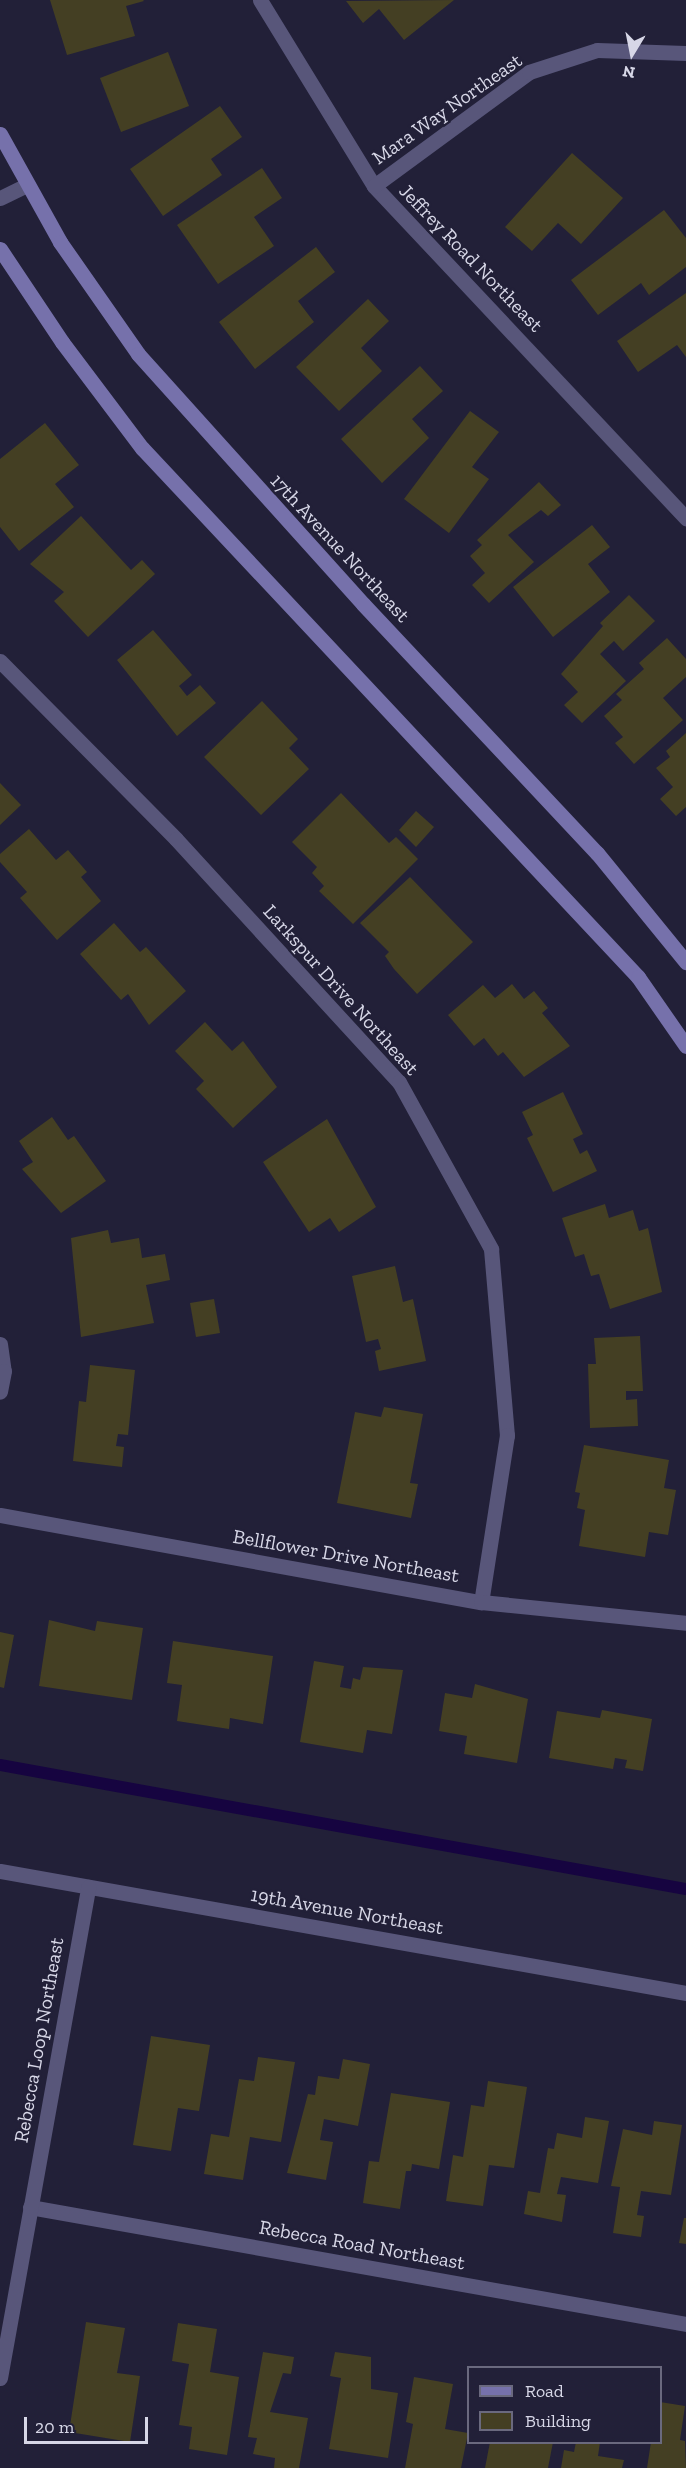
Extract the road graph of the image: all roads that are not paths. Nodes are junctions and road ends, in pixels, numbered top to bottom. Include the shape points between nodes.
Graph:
1 (260, 0) edge
2 (686, 53) edge
3 (0, 134) edge
4 (25, 186) junction
5 (374, 186) junction
6 (0, 198) edge
7 (0, 249) edge
8 (686, 519) edge
9 (0, 661) edge
10 (686, 962) edge
11 (686, 1046) edge
12 (0, 1344) edge
13 (0, 1392) edge
14 (0, 1515) edge
15 (481, 1602) junction
16 (686, 1623) edge
17 (0, 1871) edge
18 (88, 1887) junction
19 (686, 1993) edge
20 (30, 2207) junction
21 (686, 2324) edge
22 (0, 2378) edge

1 - 5 street, Jeffrey Road Northeast
2 - 5 street, Mara Way Northeast via 597,50 529,72
3 - 4 street, 17th Avenue Northeast
4 - 6 street
4 - 10 street, 17th Avenue Northeast via 101,306 138,354 363,604 597,853
5 - 8 street, Jeffrey Road Northeast
7 - 11 street via 62,342 142,448 638,977
9 - 15 street, Larkspur Drive Northeast via 176,839 399,1082 491,1249 507,1435
12 - 13 street via 4,1371
14 - 15 street, Bellflower Drive Northeast
15 - 16 street, Bellflower Drive Northeast
17 - 18 street, 19th Avenue Northeast
18 - 19 street, 19th Avenue Northeast
18 - 20 street, Rebecca Loop Northeast
20 - 21 street, Rebecca Road Northeast
20 - 22 street, Rebecca Loop Northeast

